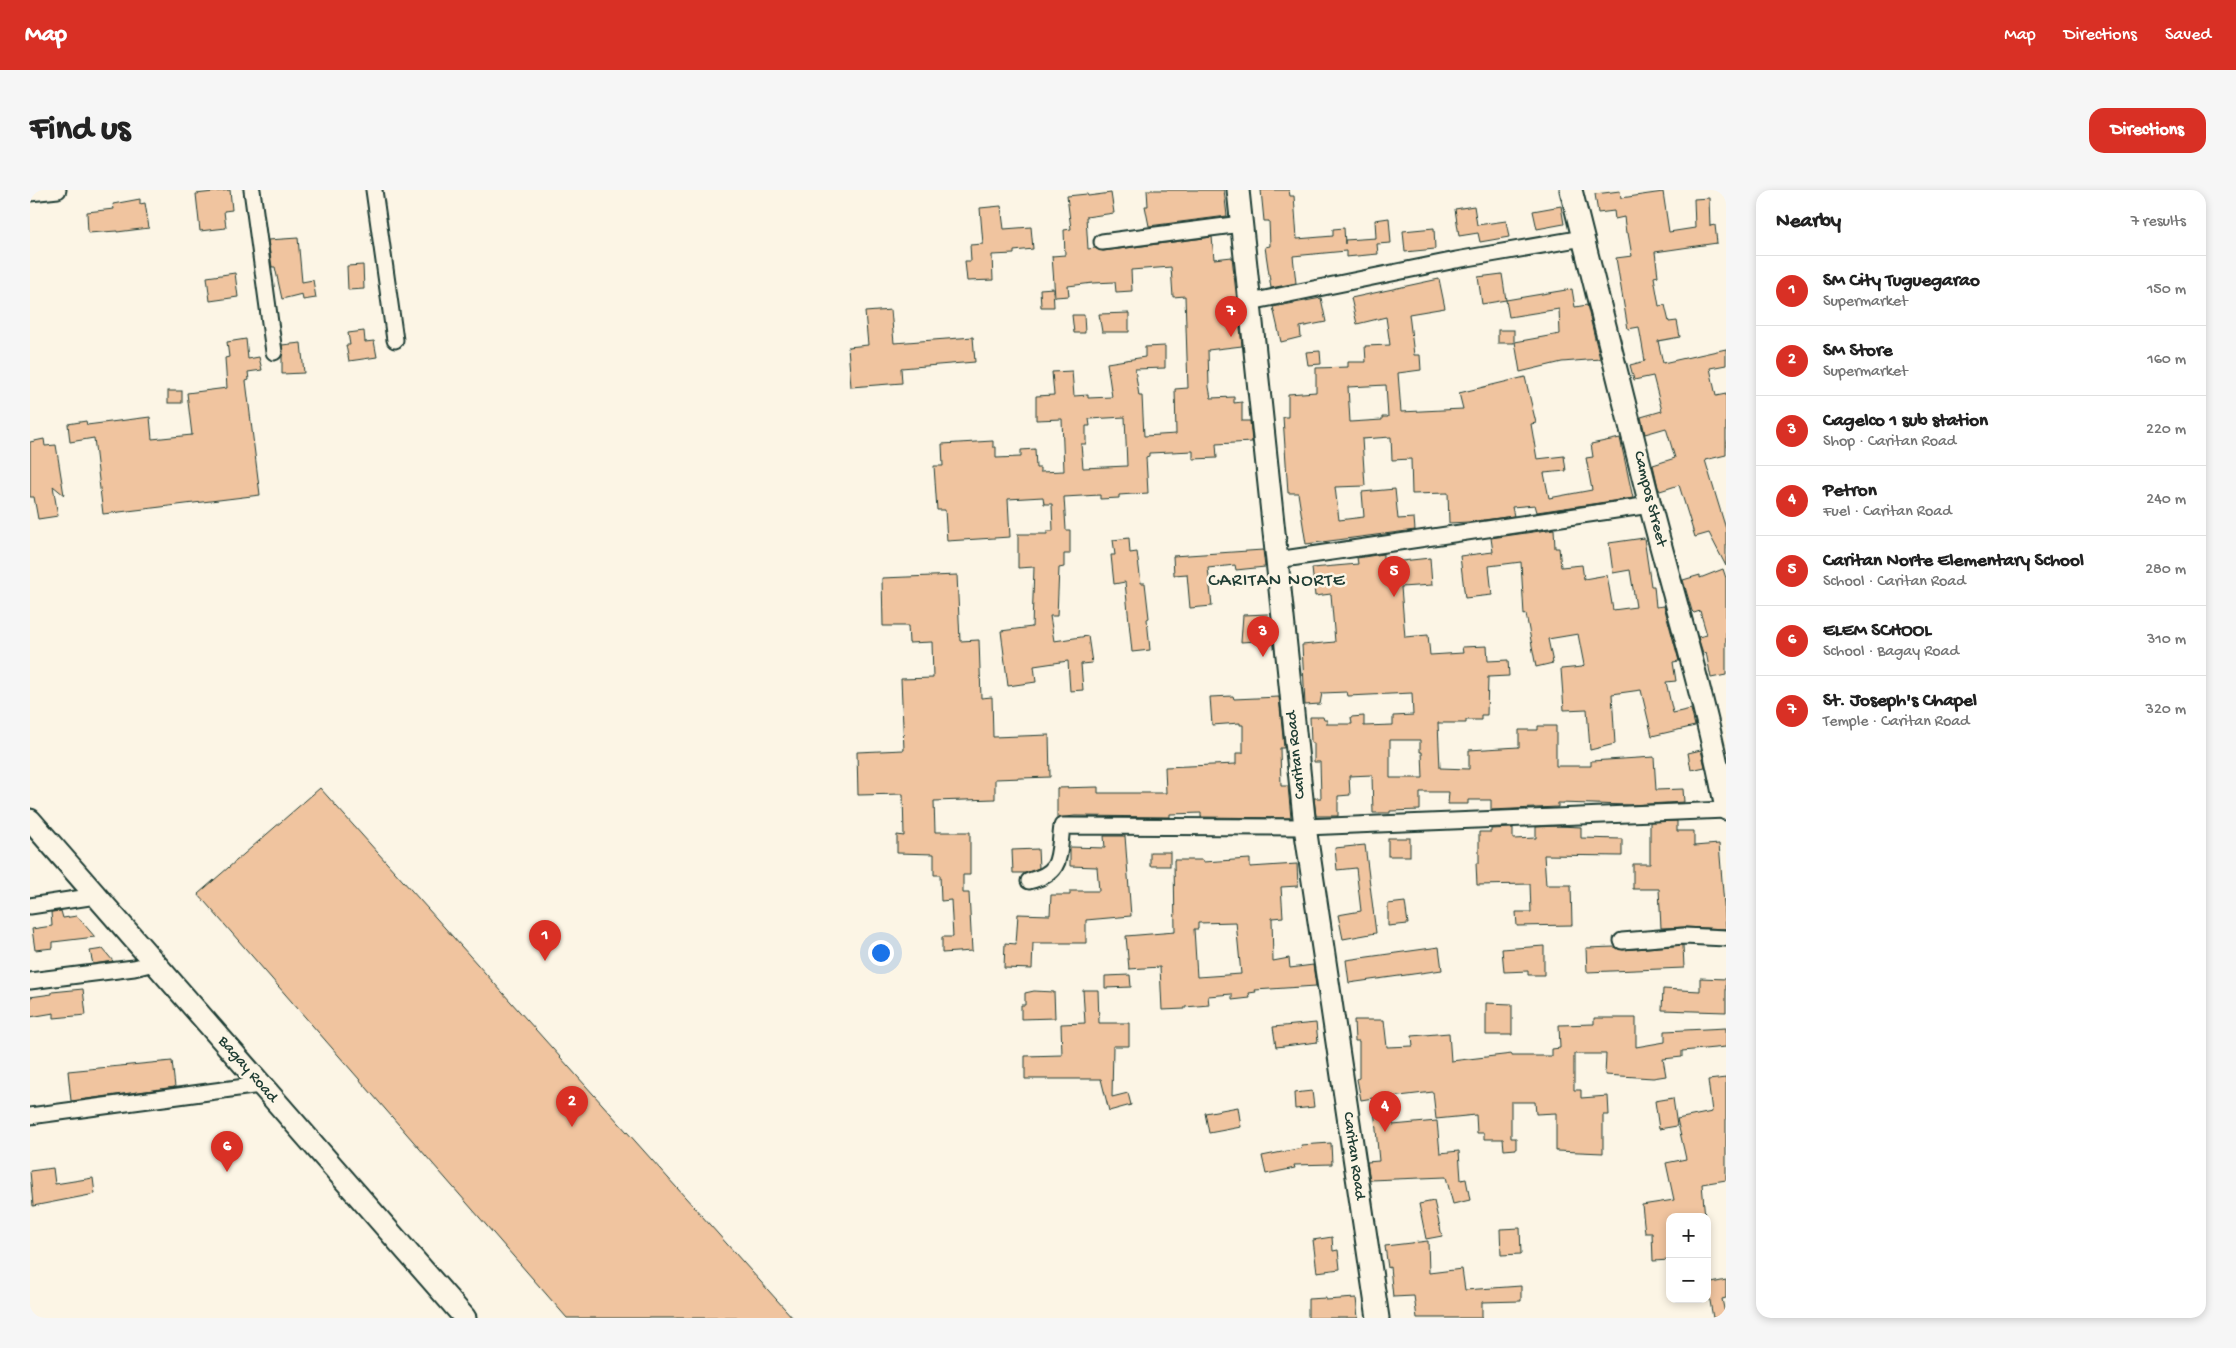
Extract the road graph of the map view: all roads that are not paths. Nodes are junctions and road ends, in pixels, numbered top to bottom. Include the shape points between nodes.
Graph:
1 (58, 190) edge
2 (252, 190) edge
3 (374, 190) edge
4 (1238, 190) edge
5 (1571, 190) edge
6 (30, 193) edge
7 (1241, 224) junction
8 (1583, 238) junction
9 (1102, 242) dead end
10 (1250, 302) junction
11 (395, 340) dead end
12 (274, 352) dead end
13 (1650, 505) junction
14 (1276, 560) junction
15 (1726, 810) edge
16 (30, 820) edge
17 (1305, 827) junction
18 (1029, 881) dead end
19 (96, 896) junction
20 (30, 906) edge
21 (1726, 938) edge
22 (1622, 941) dead end
23 (154, 963) junction
24 (30, 981) edge
25 (260, 1085) junction
26 (30, 1116) edge
27 (465, 1318) edge
28 (1378, 1318) edge

1 - 6 street
2 - 12 street
3 - 11 street
4 - 7 street, Caritan Road
5 - 8 street, Campos Street
7 - 9 street
7 - 10 street, Caritan Road
8 - 10 street
8 - 13 street, Campos Street
10 - 14 street, Caritan Road
13 - 14 street
13 - 15 street, Campos Street via 1706,715
14 - 17 street, Caritan Road
15 - 17 street
16 - 19 street, Bagay Road
17 - 18 street via 1062,826 1057,862 1051,873
17 - 28 street, Caritan Road
19 - 20 street
19 - 23 street, Bagay Road
21 - 22 street via 1684,936
23 - 24 street
23 - 25 street, Bagay Road
25 - 26 street
25 - 27 street, Bagay Road

